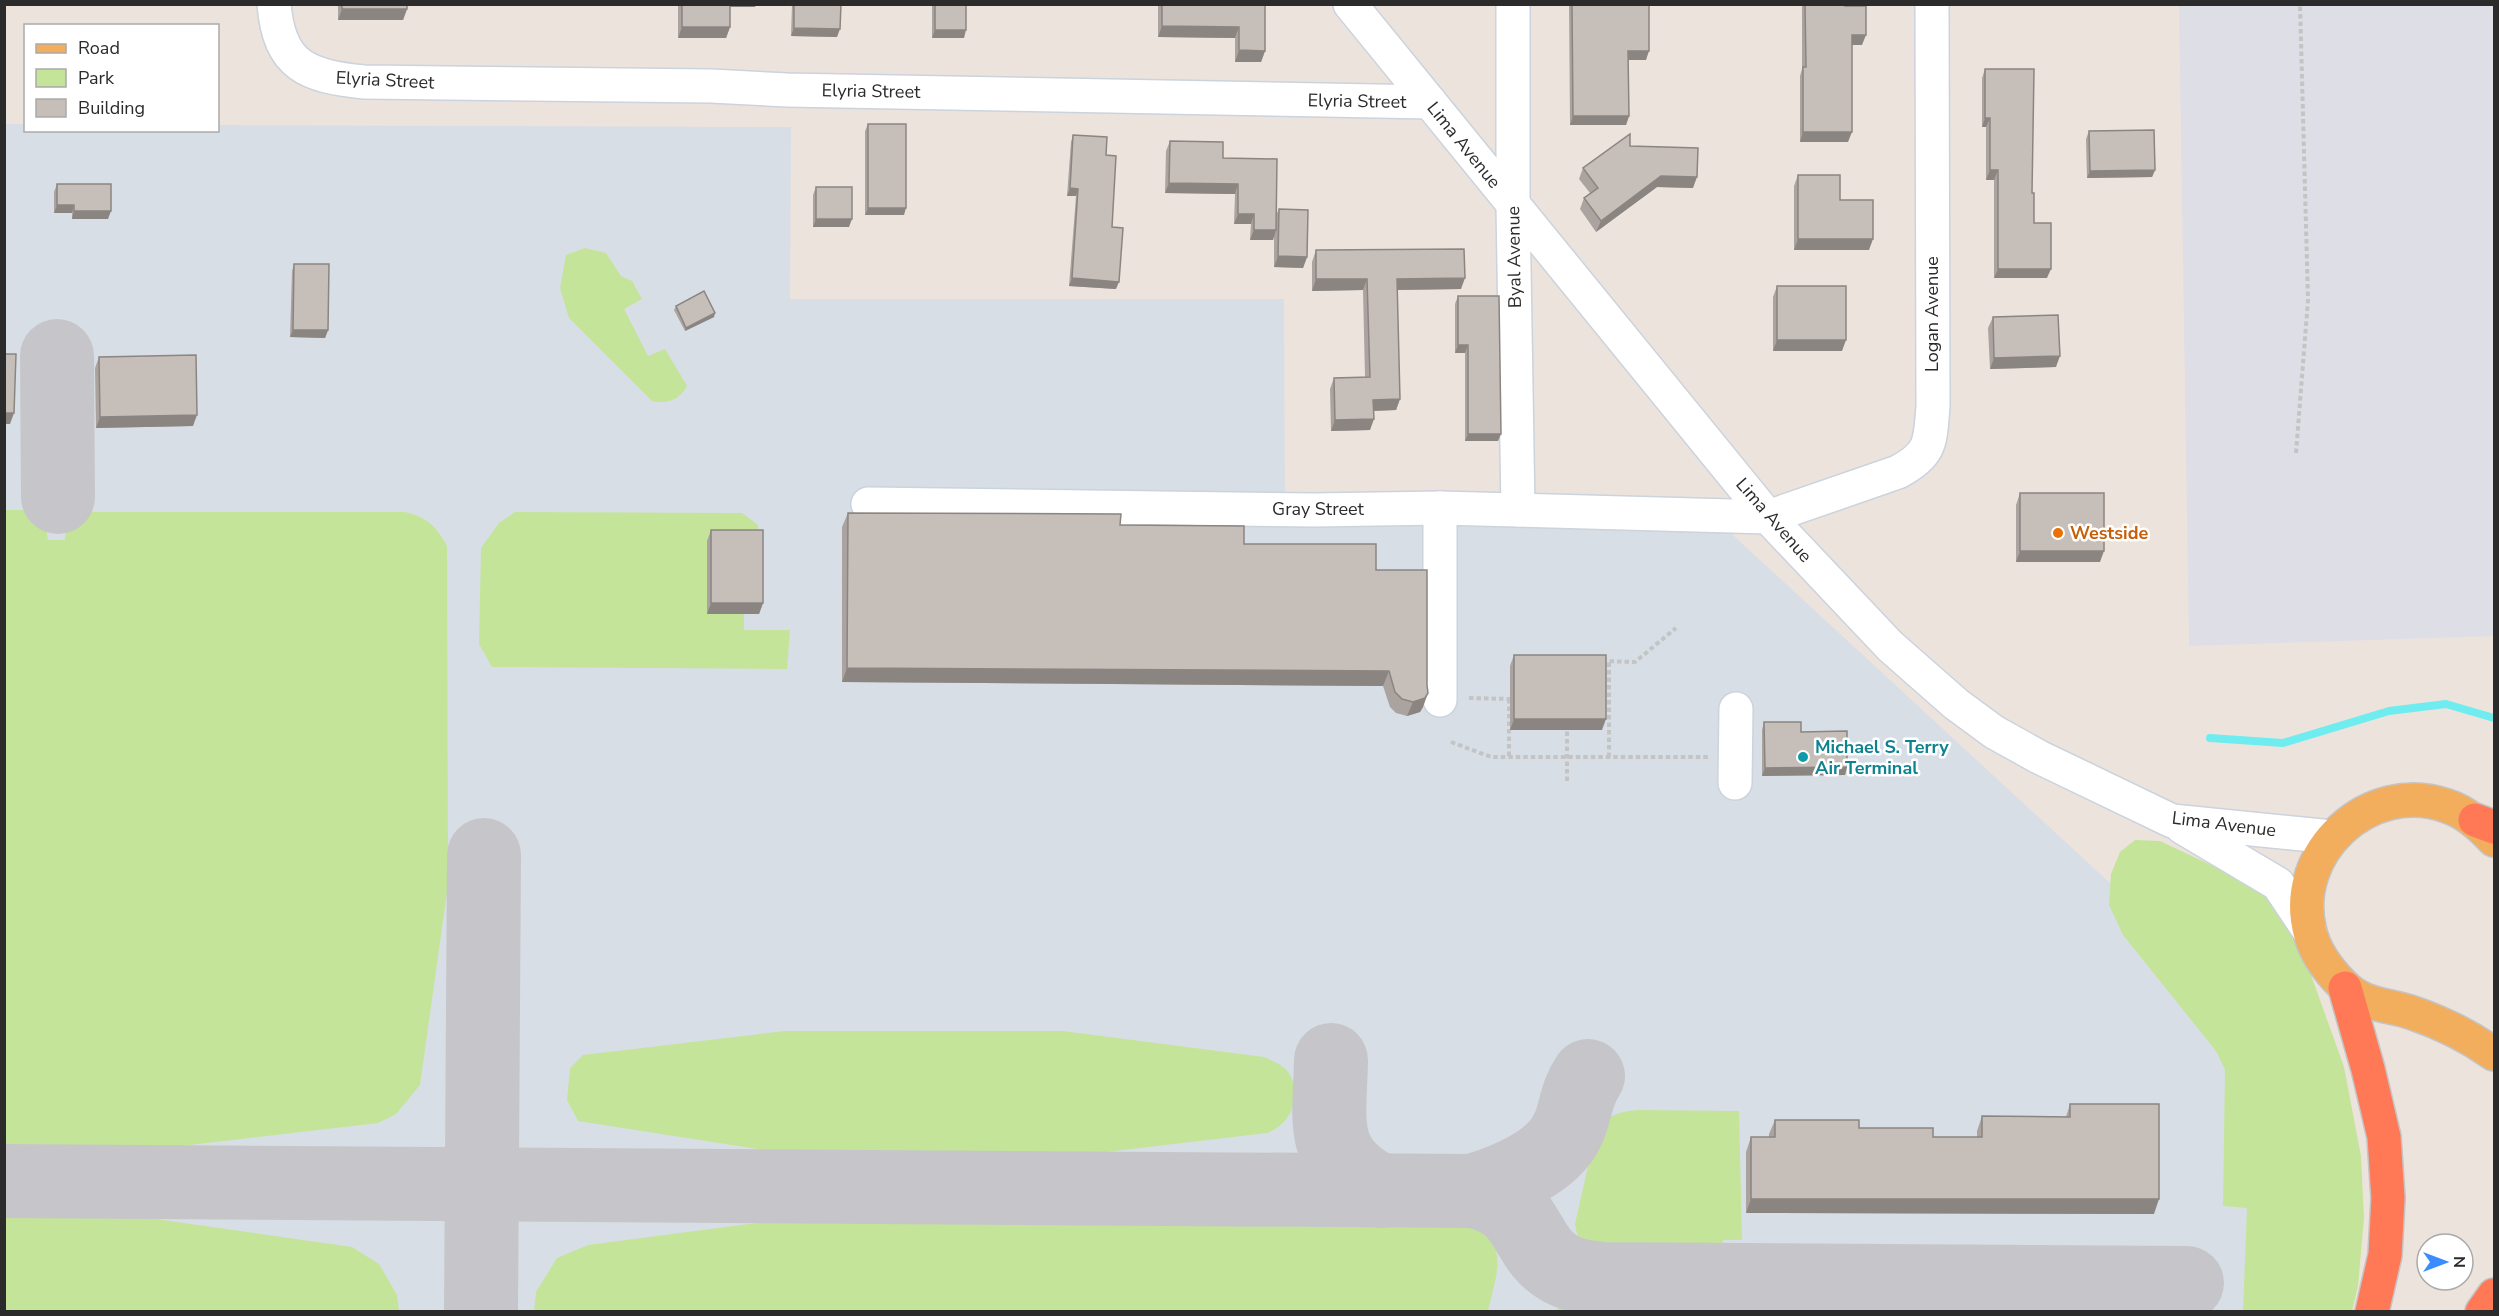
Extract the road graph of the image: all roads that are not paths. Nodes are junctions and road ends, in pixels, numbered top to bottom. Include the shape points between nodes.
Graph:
1 (274, 4) edge
2 (1350, 4) edge
3 (1513, 4) edge
4 (1932, 4) edge
5 (1430, 102) junction
6 (1513, 206) junction
7 (868, 504) dead end
8 (1440, 508) junction
9 (1518, 510) junction
10 (1768, 517) junction
11 (1440, 699) road end
12 (1736, 709) dead end
13 (1735, 770) road end
14 (2172, 821) junction
15 (2488, 829) edge
16 (2332, 837) junction
17 (2310, 932) junction
18 (2345, 988) junction
19 (2494, 1054) edge
20 (2494, 1294) edge
21 (2373, 1311) edge
22 (2482, 1311) edge

1 - 5 street, Elyria Street via 283,46 296,62 313,74 364,82
2 - 5 street, Lima Avenue
3 - 6 street, Byal Avenue
4 - 10 street, Logan Avenue via 1933,406 1927,448 1916,462 1898,472
5 - 6 street, Lima Avenue
6 - 9 street, Byal Avenue
6 - 10 street, Lima Avenue
7 - 8 street, Gray Street
8 - 9 street, Gray Street
8 - 11 street
9 - 10 street, Gray Street
10 - 14 street, Lima Avenue via 1890,646 1966,711 2039,757
12 - 13 street
14 - 16 street, Lima Avenue
14 - 17 street via 2278,884
15 - 16 main road via 2447,806 2416,800 2385,804 2356,816
16 - 17 main road via 2315,865 2307,898
17 - 18 main road via 2323,963
18 - 19 main road via 2376,1006 2412,1012 2472,1039
18 - 21 highway via 2384,1137 2388,1198 2385,1255
20 - 22 highway

